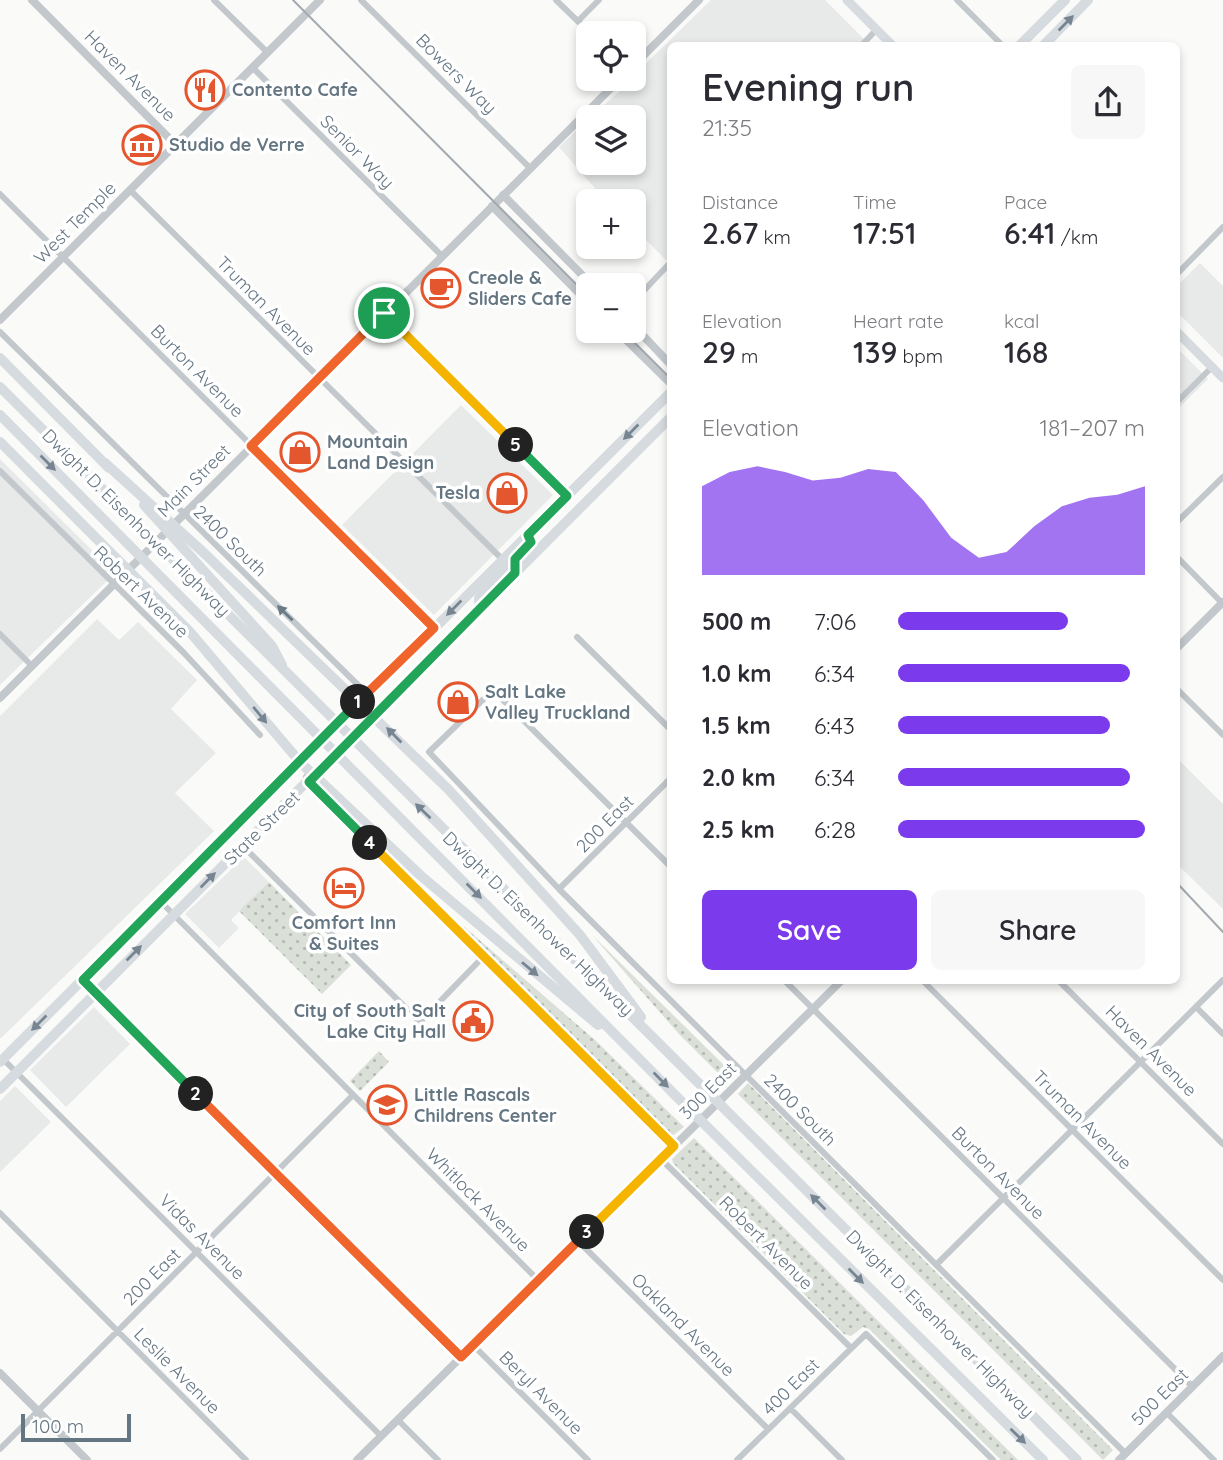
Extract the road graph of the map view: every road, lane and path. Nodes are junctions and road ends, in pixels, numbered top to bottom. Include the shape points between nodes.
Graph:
1 (32, 0) edge
2 (214, 0) edge
3 (320, 0) edge
4 (361, 0) edge
5 (556, 0) edge
6 (598, 0) edge
7 (699, 0) edge
8 (847, 0) edge
9 (957, 0) edge
10 (1065, 0) edge
11 (1088, 0) edge
12 (578, 21) joint
13 (877, 29) junction
14 (865, 42) edge
15 (889, 42) edge
16 (999, 42) edge
17 (1023, 42) edge
18 (1047, 42) edge
19 (268, 53) junction
20 (646, 53) edge
21 (253, 68) junction
22 (608, 91) edge
23 (176, 145) junction
24 (530, 168) junction
25 (130, 190) junction
26 (0, 194) edge
27 (503, 195) junction
28 (492, 206) junction
29 (1223, 227) edge
30 (442, 256) junction
31 (63, 257) junction
32 (667, 266) edge
33 (1180, 271) edge
34 (581, 273) edge
35 (646, 288) edge
36 (576, 290) edge
37 (384, 313) junction
38 (0, 320) edge
39 (0, 332) edge
40 (1180, 335) edge
41 (646, 338) edge
42 (629, 343) edge
43 (0, 358) edge
44 (667, 360) edge
45 (1212, 367) junction
46 (319, 378) junction
47 (1223, 378) edge
48 (667, 380) edge
49 (0, 387) edge
50 (667, 396) edge
51 (1180, 398) edge
52 (0, 415) edge
53 (667, 421) edge
54 (0, 442) edge
55 (251, 446) junction
56 (0, 471) edge
57 (1223, 477) edge
58 (567, 496) junction
59 (183, 515) junction
60 (1180, 519) edge
61 (528, 535) junction
62 (200, 557) junction
63 (503, 560) junction
64 (1180, 560) edge
65 (515, 573) junction
66 (114, 584) junction
67 (1223, 602) edge
68 (480, 610) junction
69 (434, 628) junction
70 (0, 634) edge
71 (577, 636) dead end
72 (1180, 645) edge
73 (32, 666) junction
74 (288, 676) junction
75 (1180, 692) edge
76 (363, 697) junction
77 (0, 698) edge
78 (375, 715) junction
79 (667, 726) edge
80 (260, 735) dead end
81 (1223, 735) edge
82 (300, 762) junction
83 (312, 778) junction
84 (667, 782) edge
85 (626, 823) junction
86 (243, 846) junction
87 (667, 863) edge
88 (559, 889) junction
89 (161, 902) junction
90 (173, 915) junction
91 (483, 957) junction
92 (83, 980) junction
93 (1223, 980) edge
94 (788, 984) edge
95 (838, 984) edge
96 (926, 984) edge
97 (1062, 984) edge
98 (95, 993) junction
99 (1196, 1007) junction
100 (813, 1009) junction
101 (1223, 1034) edge
102 (664, 1047) junction
103 (2, 1060) edge
104 (1141, 1062) junction
105 (643, 1063) junction
106 (16, 1072) junction
107 (746, 1076) junction
108 (2, 1083) edge
109 (353, 1095) junction
110 (1072, 1130) junction
111 (1223, 1144) edge
112 (674, 1146) junction
113 (661, 1159) junction
114 (276, 1173) junction
115 (1003, 1198) junction
116 (0, 1213) edge
117 (578, 1241) junction
118 (197, 1252) junction
119 (936, 1265) junction
120 (538, 1280) junction
121 (1223, 1280) edge
122 (118, 1331) junction
123 (473, 1345) junction
124 (851, 1348) junction
125 (1223, 1356) edge
126 (461, 1357) junction
127 (0, 1373) edge
128 (1192, 1386) junction
129 (790, 1408) junction
130 (38, 1411) junction
131 (1166, 1412) junction
132 (397, 1420) junction
133 (768, 1429) junction
134 (381, 1436) junction
135 (0, 1449) edge
136 (1122, 1457) edge
137 (1076, 1459) edge
138 (87, 1460) edge
139 (246, 1460) edge
140 (357, 1460) edge
141 (438, 1460) edge
142 (588, 1460) edge
143 (737, 1460) edge
144 (842, 1460) edge
145 (993, 1460) edge
146 (1043, 1460) edge
147 (1214, 1460) edge

1 - 23 street, Haven Avenue
2 - 19 street
3 - 19 street, West Temple
4 - 24 street, Bowers Way
5 - 12 street
6 - 12 street
7 - 20 street
8 - 13 main road
9 - 16 street
10 - 17 main road
18 -> 11 main road
13 - 14 street
13 - 15 main road
19 - 21 street, West Temple
21 - 23 street, West Temple
21 - 30 street, Senior Way
22 - 24 street, Main Street
23 - 25 street, West Temple
24 - 27 street, Main Street
25 - 31 street, West Temple
25 - 46 street, Truman Avenue
26 - 31 street, Burton Avenue
27 - 28 street, Main Street
27 - 34 street
28 - 30 street, Main Street
28 - 36 street
29 - 33 street
30 - 37 street, Main Street
31 - 38 street, West Temple
31 - 55 street, Burton Avenue
32 - 35 street
37 - 46 street, Main Street
37 - 58 street
39 - 59 street, 2400 South
40 - 45 main road
41 - 44 street
42 - 48 street
43 - 62 highway
45 - 47 main road
45 - 51 street
46 - 55 street, Main Street
46 - 63 street, Truman Avenue
49 - 74 highway, Dwight D. Eisenhower Highway
50 -> 58 main road, State Street
52 -> 105 highway, Dwight D. Eisenhower Highway
53 - 65 main road, State Street
54 -> 82 highway via 163,606
55 - 59 street, Main Street
55 - 69 street, Burton Avenue
56 - 66 street, Robert Avenue
57 - 60 street
58 - 61 main road, State Street
59 - 66 street, Main Street
76 -> 59 street, 2400 South
61 - 63 main road, State Street
61 - 65 main road via 531,542 515,559
62 - 74 highway via 272,646
62 - 76 highway
63 - 68 main road via 504,572 479,598
63 -> 69 main road, State Street
64 - 67 street
65 - 68 main road, State Street
66 - 73 street, Main Street
66 - 80 street, Robert Avenue
67 - 72 street
68 - 78 main road, State Street
69 - 76 main road, State Street
70 - 73 street
71 - 79 street
73 - 77 street, Main Street
102 -> 74 highway, Dwight D. Eisenhower Highway
75 - 81 street
76 - 78 highway
76 - 82 main road, State Street
78 - 83 main road, State Street
102 -> 78 highway via 580,935 449,789
82 - 83 highway
82 - 89 main road, State Street
83 - 86 main road, State Street
83 - 91 street
83 -> 105 highway via 420,876
84 - 85 street, 200 East
85 - 87 street
85 - 88 street, 200 East
85 - 88 street, 2400 South via 493,690 429,752
90 -> 86 main road, State Street
86 - 91 street via 419,1022
88 - 107 street, 2400 South
89 - 90 street, Whitlock Avenue
89 - 92 main road, State Street
98 -> 90 main road, State Street
90 - 109 street, Whitlock Avenue
91 - 112 street
92 - 98 street
92 -> 103 main road, State Street
93 - 99 street
94 - 100 street, Burton Avenue
95 - 100 street, 300 East
96 - 110 street, Truman Avenue
97 - 104 street, Haven Avenue
98 - 106 main road, State Street
98 - 114 street
99 - 101 street
99 - 104 street
100 - 107 street, 300 East
100 - 115 street, Burton Avenue
137 -> 102 highway, Dwight D. Eisenhower Highway
103 - 106 street, Vidas Avenue
104 - 110 street
104 - 111 street, Haven Avenue
105 -> 146 highway, Dwight D. Eisenhower Highway
106 - 108 main road, State Street
106 - 118 street, Vidas Avenue
107 - 112 street, 300 East
107 - 119 street, 2400 South
109 - 114 street, 200 East
109 - 120 street, Whitlock Avenue
110 - 115 street
110 - 121 street, Truman Avenue
112 - 113 street, 300 East
113 - 117 street, 300 East
113 - 124 street, Robert Avenue
114 - 118 street, 200 East
114 - 126 street
115 - 119 street
115 - 128 street, Burton Avenue
116 - 122 street, Leslie Avenue
117 - 120 street, 300 East
117 - 133 street, Oakland Avenue
118 - 122 street, 200 East
118 - 134 street, Vidas Avenue
119 - 136 street, 2400 South
120 - 123 street, 300 East
122 - 130 street, 200 East
122 - 139 street, Leslie Avenue
123 - 126 street, 300 East
123 - 142 street, Beryl Avenue
124 - 129 street, 400 East
124 - 145 street, 400 East via 866,1334
125 - 128 street, 500 East
126 - 132 street, 300 East
127 - 130 street
128 - 131 street, 500 East
129 - 133 street, 400 East
129 - 144 street
130 - 135 street, 200 East
130 - 138 street
131 - 136 street, 500 East
131 - 147 street
132 - 134 street, 300 East
132 - 141 street
133 - 143 street, 400 East
134 - 140 street, 300 East

